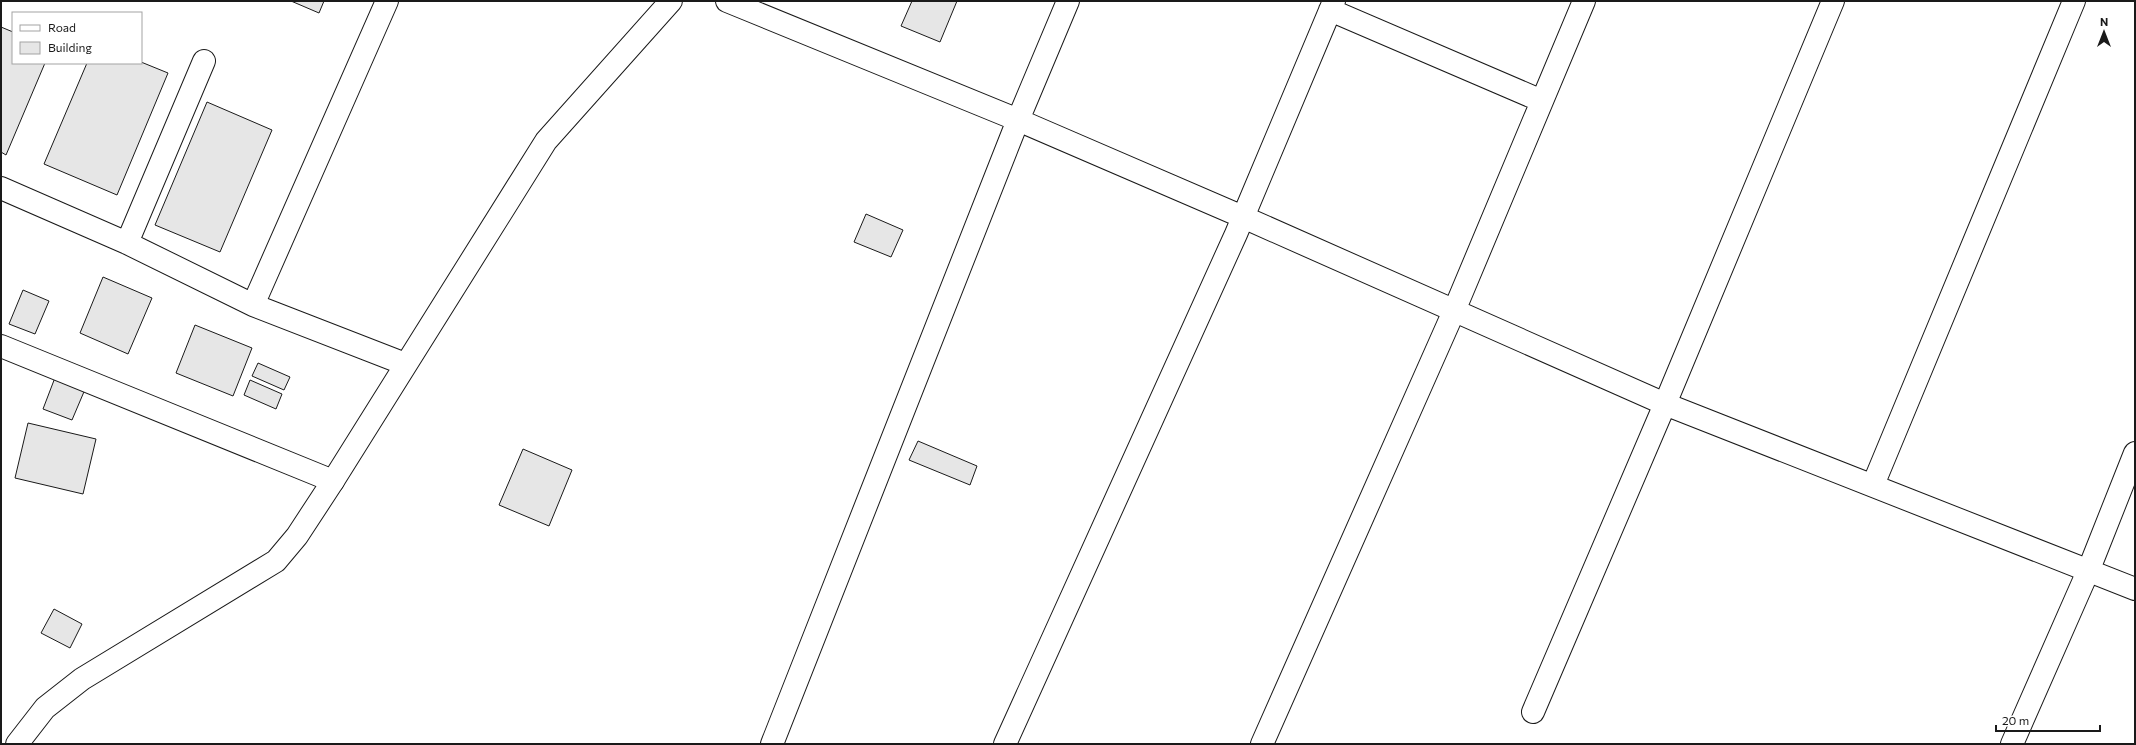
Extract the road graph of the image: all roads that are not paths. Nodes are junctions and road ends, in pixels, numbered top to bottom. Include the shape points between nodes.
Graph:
1 (387, 1) edge
2 (671, 1) edge
3 (727, 1) edge
4 (1068, 1) edge
5 (1584, 1) edge
6 (1833, 1) edge
7 (2074, 1) edge
8 (1332, 5) edge
9 (204, 61) dead end
10 (1542, 101) junction
11 (1018, 120) junction
12 (1, 188) edge
13 (1243, 216) junction
14 (127, 244) junction
15 (253, 305) junction
16 (1454, 311) junction
17 (1, 346) edge
18 (405, 364) junction
19 (1665, 404) junction
20 (2135, 453) edge
21 (333, 481) junction
22 (1873, 485) junction
23 (2088, 569) junction
24 (2135, 589) edge
25 (1533, 712) dead end
26 (17, 744) edge
27 (772, 744) edge
28 (1005, 744) edge
29 (1262, 744) edge
30 (2012, 744) edge

1 - 15 street
2 - 18 street via 546,141
3 - 11 street
4 - 11 street
5 - 10 street
6 - 19 street
7 - 22 street
8 - 10 street
8 - 13 street
9 - 14 street
10 - 16 street
11 - 13 street
11 - 27 street
12 - 14 street
13 - 16 street
13 - 28 street
14 - 15 street
15 - 18 street
16 - 19 street
16 - 29 street
17 - 21 street
18 - 21 street
19 - 22 street
19 - 25 street
20 - 23 street
21 - 26 street via 297,536 276,560 82,679 45,708
22 - 23 street
23 - 24 street
23 - 30 street

